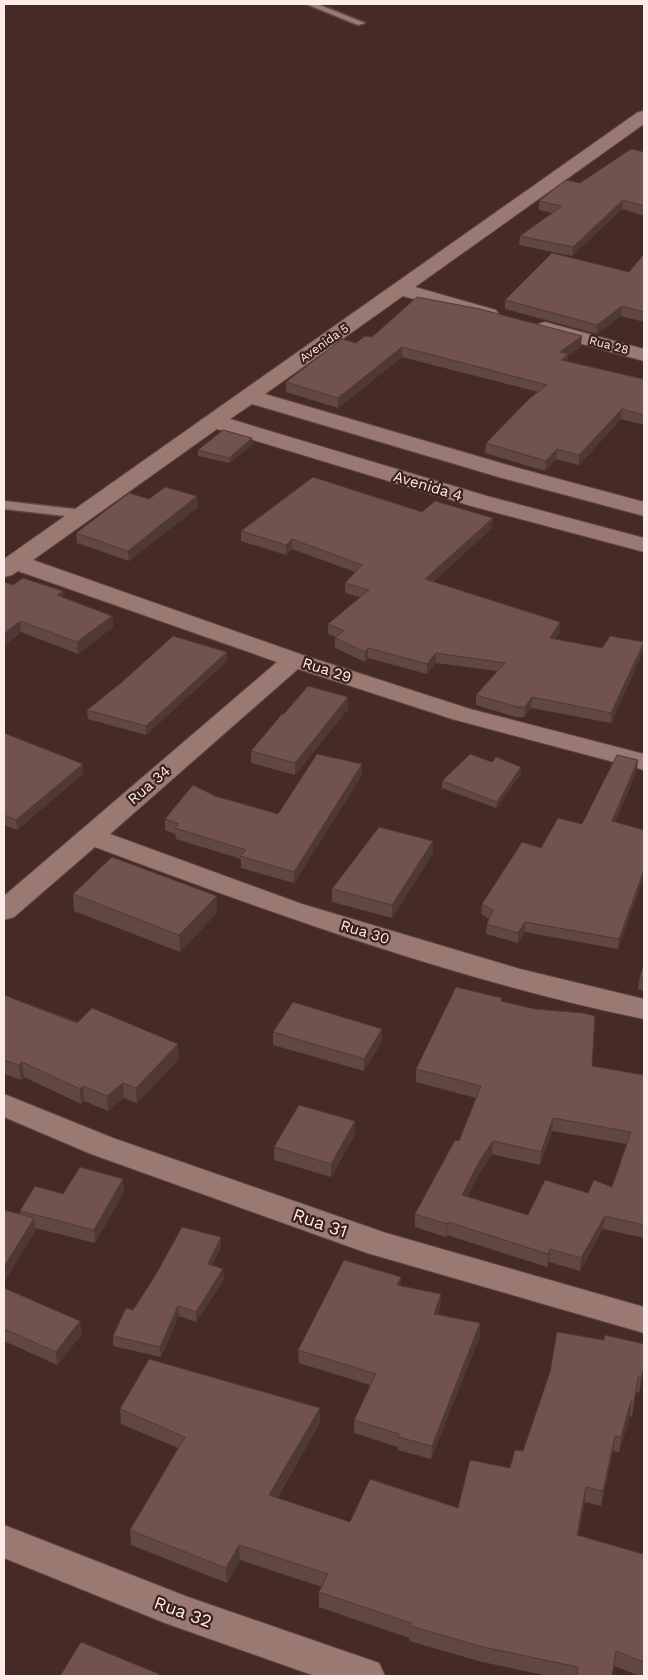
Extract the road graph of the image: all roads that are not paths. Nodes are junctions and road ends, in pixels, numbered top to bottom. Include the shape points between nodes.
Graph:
1 (310, 4) edge
2 (361, 23) dead end
3 (644, 116) edge
4 (399, 289) junction
5 (503, 317) edge
6 (531, 325) edge
7 (644, 355) edge
8 (249, 396) junction
9 (213, 421) junction
10 (4, 505) edge
11 (644, 509) edge
12 (83, 514) junction
13 (644, 545) edge
14 (9, 566) edge
15 (294, 660) junction
16 (644, 762) edge
17 (91, 836) junction
18 (4, 911) edge
19 (644, 1009) edge
20 (4, 1105) edge
21 (644, 1320) edge
22 (4, 1541) edge
23 (365, 1676) edge

1 - 2 lane
3 - 4 street, Avenida 5
4 - 5 street
4 - 8 street, Avenida 5
6 - 7 street, Rua 28
8 - 9 street, Avenida 5
8 - 11 street
9 - 12 street, Avenida 5
9 - 13 street, Avenida 4 via 479,501
10 - 12 lane
12 - 14 street, Avenida 5
14 - 15 street, Rua 29
15 - 16 street, Rua 29 via 461,714
15 - 17 street, Rua 34
17 - 18 street, Rua 34
17 - 19 street, Rua 30 via 292,910 516,978
20 - 21 street, Rua 31 via 102,1146 380,1244
22 - 23 street, Rua 32 via 179,1611

